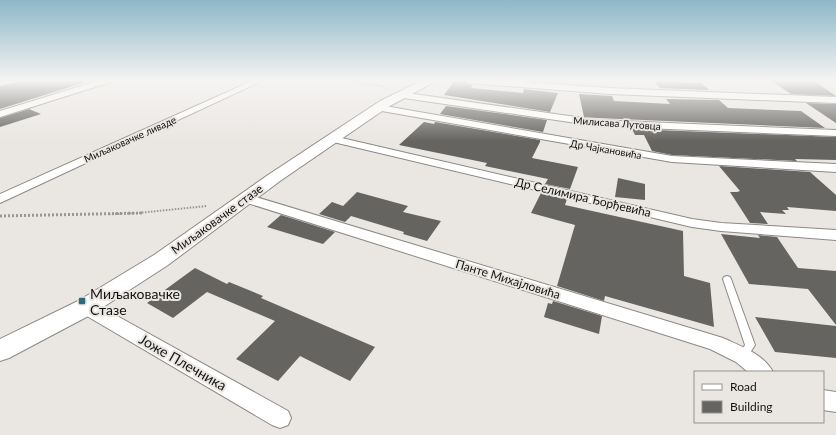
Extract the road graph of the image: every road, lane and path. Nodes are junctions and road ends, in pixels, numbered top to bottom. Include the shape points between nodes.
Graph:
1 (44, 100) edge
2 (216, 100) edge
3 (392, 100) edge
4 (445, 100) edge
5 (379, 108) junction
6 (0, 114) edge
7 (836, 133) edge
8 (333, 138) junction
9 (836, 168) edge
10 (0, 199) edge
11 (240, 202) junction
12 (0, 216) edge
13 (836, 235) edge
14 (727, 279) dead end
15 (86, 307) junction
16 (0, 351) edge
17 (743, 356) junction
18 (762, 371) edge
19 (824, 400) edge
20 (836, 402) edge
21 (280, 418) dead end

1 - 6 street
2 - 10 street, Миљаковачке ливаде
3 - 5 street, Миљаковачке стазе
4 - 7 street, Милисава Лутовца via 597,123
5 - 8 street, Миљаковачке стазе
5 - 9 street, Др Чајкановића via 672,159
8 - 11 street, Миљаковачке стазе
8 - 13 street, Др Селимира Ђорђевића via 692,223
11 - 12 path via 138,214
11 - 15 street, Миљаковачке стазе via 161,260
11 - 17 street, Панте Михајловића via 716,343
14 - 17 lane via 750,345
15 - 16 street, Миљаковачке стазе
15 - 21 street, Јоже Плечника
17 - 18 street, Панте Михајловића
19 - 20 street

